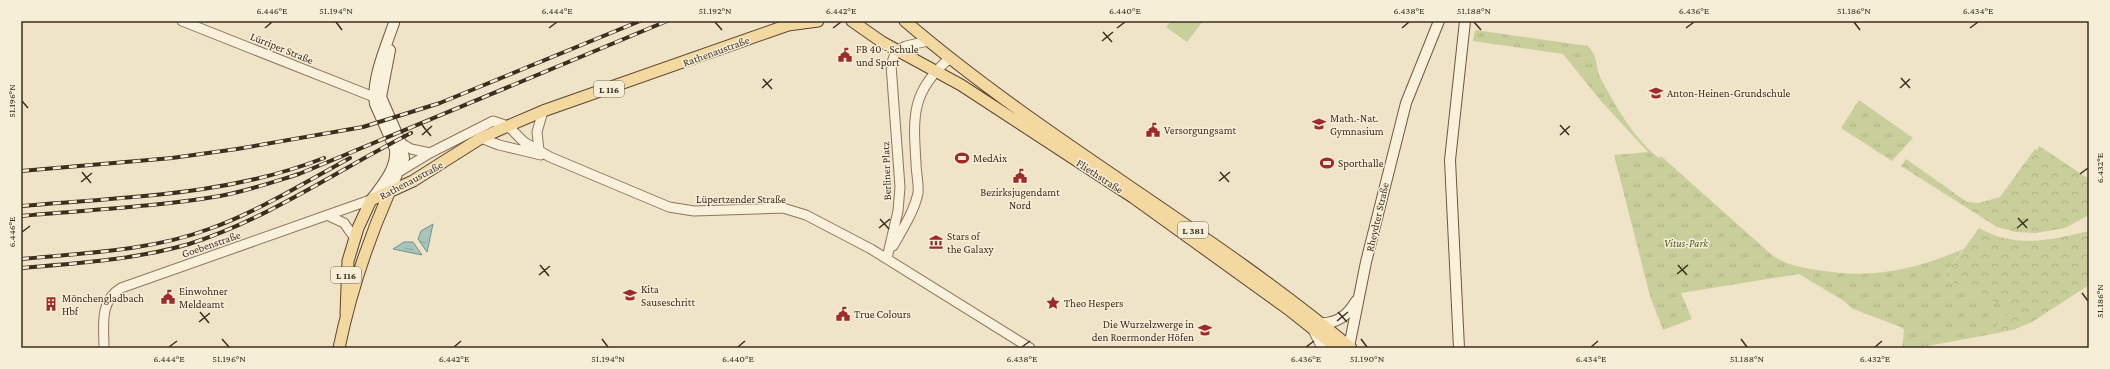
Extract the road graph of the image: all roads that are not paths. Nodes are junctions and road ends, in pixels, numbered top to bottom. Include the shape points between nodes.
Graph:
1 (182, 21) edge
2 (818, 21) edge
3 (852, 21) edge
4 (905, 21) edge
5 (1439, 21) edge
6 (1465, 21) edge
7 (394, 22) edge
8 (791, 23) edge
9 (928, 41) junction
10 (896, 51) junction
11 (950, 58) junction
12 (935, 71) junction
13 (374, 97) junction
14 (544, 111) junction
15 (508, 126) junction
16 (481, 138) junction
17 (401, 143) junction
18 (539, 150) junction
19 (430, 152) junction
20 (550, 157) junction
21 (400, 170) junction
22 (389, 193) junction
23 (372, 200) junction
24 (327, 215) junction
25 (354, 237) junction
26 (887, 258) junction
27 (1358, 298) junction
28 (346, 314) junction
29 (1316, 326) junction
30 (104, 348) edge
31 (339, 348) edge
32 (1030, 348) edge
33 (1322, 348) edge
34 (1337, 348) edge
35 (1350, 348) edge
36 (1459, 348) edge

1 - 13 street, Lürriper Straße
2 - 8 main road, Rathenaustraße / L 116
3 - 10 main road, Fliethstraße / L 381
4 - 9 main road, Fliethstraße / L 381
5 - 27 main road, Rheydter Straße via 1406,103
6 - 36 main road via 1450,160
7 - 13 main road via 382,57
7 - 17 main road via 381,97
8 - 14 main road, Rathenaustraße / L 116
9 - 10 street
9 - 11 main road, Fliethstraße / L 381
10 - 12 main road, Fliethstraße / L 381
10 - 26 street, Berliner Platz via 891,69 900,187 898,211
11 - 12 street
11 - 29 main road, Fliethstraße / L 381 via 1032,119 1181,221
12 - 26 street via 918,101 913,122 918,193 908,219
12 - 29 main road, Fliethstraße / L 381 via 961,85 1134,198 1288,309
13 - 23 main road via 396,156 391,172
14 - 15 main road, Rathenaustraße / L 116
14 - 18 street via 537,132
15 - 16 main road, Rathenaustraße / L 116
15 - 18 street, Lüpertzender Straße via 524,142
15 - 19 street, Rathenaustraße via 498,121 488,122
16 - 20 street
16 - 22 main road, Rathenaustraße / L 116 via 435,169
17 - 19 street via 411,149
17 - 21 main road via 404,158
18 - 20 street, Lüpertzender Straße
19 - 21 street, Rathenaustraße
20 - 26 street, Lüpertzender Straße via 682,210 783,208 798,212
21 - 22 main road
21 - 23 street, Rathenaustraße
22 - 23 main road, Rathenaustraße / L 116
22 - 28 main road, L 116 via 364,256
23 - 24 street, Goebenstraße
23 - 25 main road, L 116
24 - 25 street via 344,223
24 - 30 street, Goebenstraße via 113,293 105,305
25 - 28 main road, L 116 via 348,261
26 - 32 street, Lüpertzender Straße
27 - 29 main road via 1339,320
27 - 35 main road, Rheydter Straße
28 - 31 main road, L 116
29 - 33 street
29 - 34 main road, Fliethstraße / L 381
29 - 35 main road, Fliethstraße / L 381

